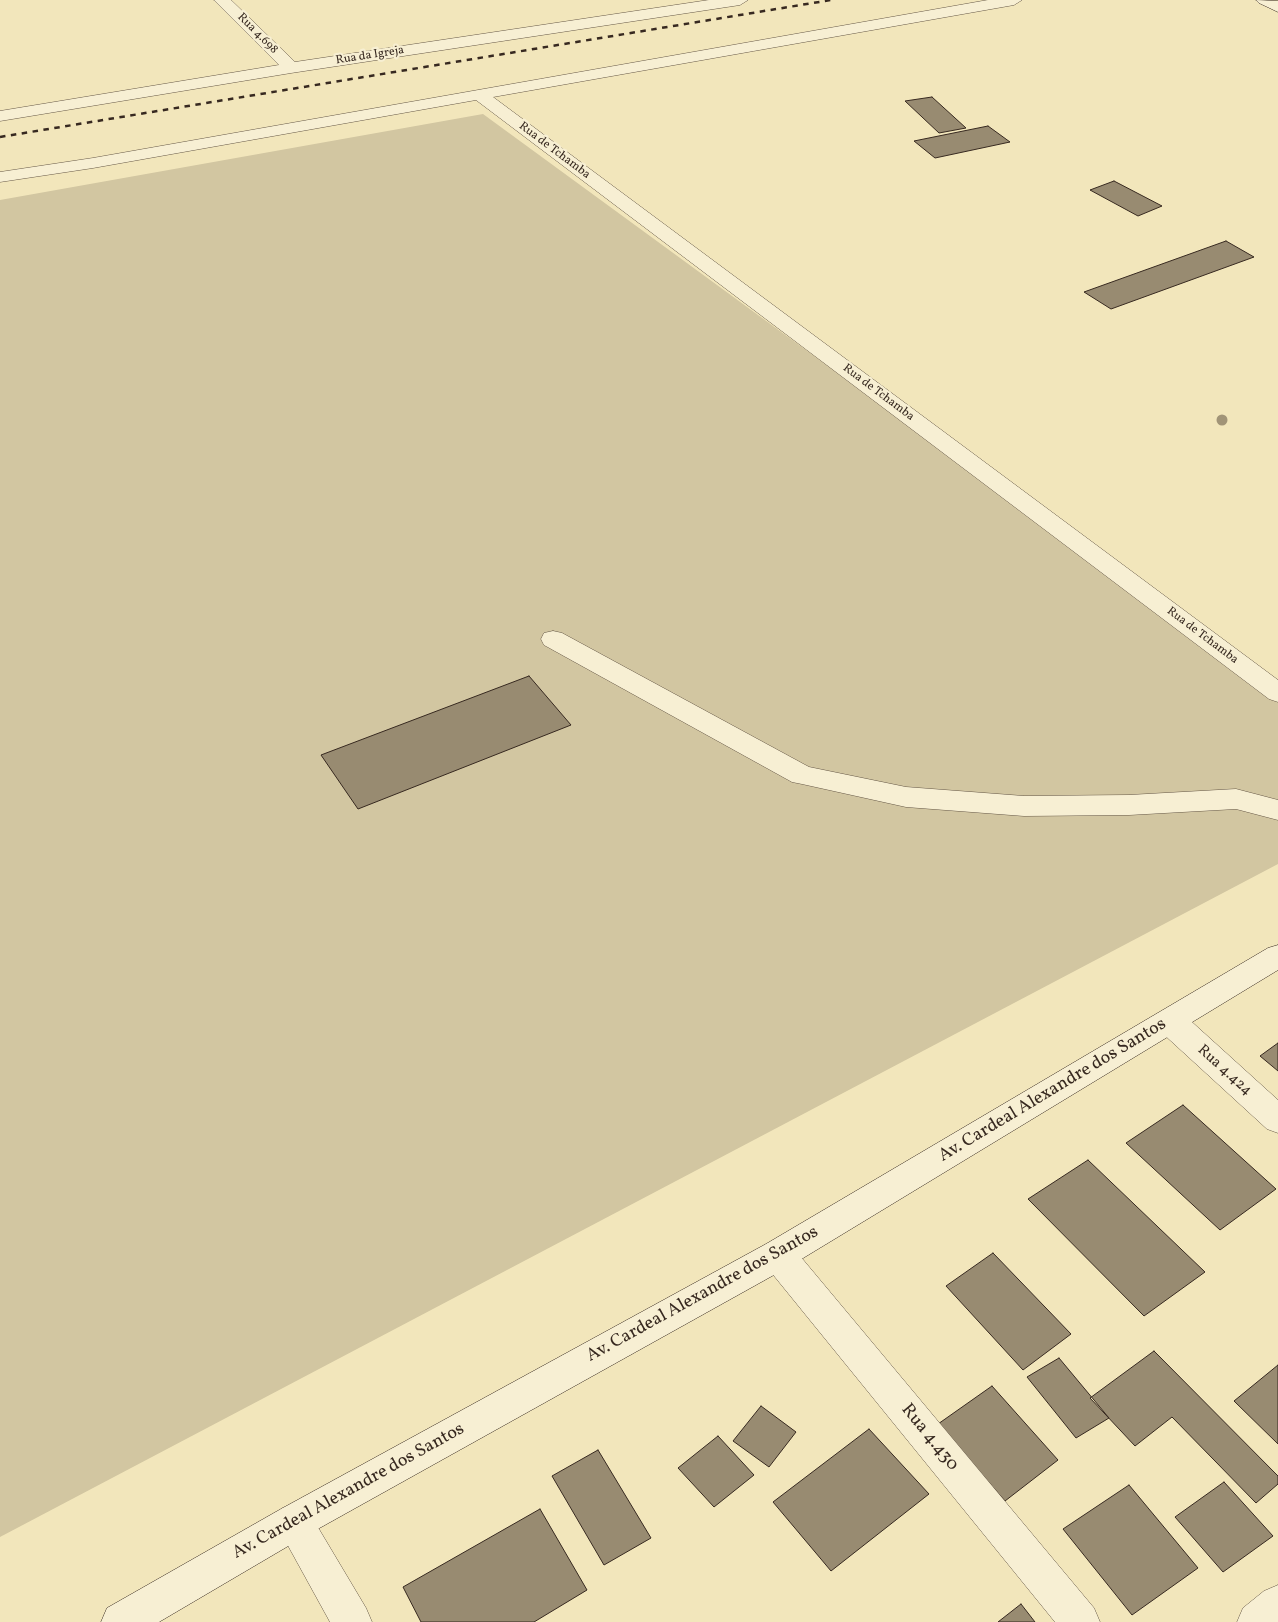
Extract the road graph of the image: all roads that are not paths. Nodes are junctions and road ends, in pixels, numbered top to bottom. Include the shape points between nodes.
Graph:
1 (222, 0) edge
2 (740, 0) edge
3 (1014, 0) edge
4 (1264, 0) edge
5 (1278, 7) edge
6 (291, 68) junction
7 (478, 94) junction
8 (0, 116) edge
9 (0, 177) edge
10 (553, 639) dead end
11 (1278, 693) edge
12 (1278, 810) edge
13 (1278, 956) edge
14 (1171, 1022) junction
15 (1278, 1120) edge
16 (778, 1255) junction
17 (294, 1522) junction
18 (1278, 1605) edge
19 (121, 1622) edge
20 (352, 1622) edge
21 (1080, 1622) edge
22 (1257, 1622) edge

1 - 6 street, Rua 4.698
2 - 6 street, Rua da Igreja
3 - 7 street
4 - 5 street
6 - 8 street, Rua da Igreja
7 - 9 street
7 - 11 street, Rua de Tchamba
10 - 12 street via 802,775 906,797 1024,806 1236,799
13 - 14 street, Av. Cardeal Alexandre dos Santos
14 - 15 street, Rua 4.424
14 - 16 street, Av. Cardeal Alexandre dos Santos
16 - 17 street, Av. Cardeal Alexandre dos Santos
16 - 21 street, Rua 4.430
17 - 19 street, Av. Cardeal Alexandre dos Santos
17 - 20 street
18 - 22 street

